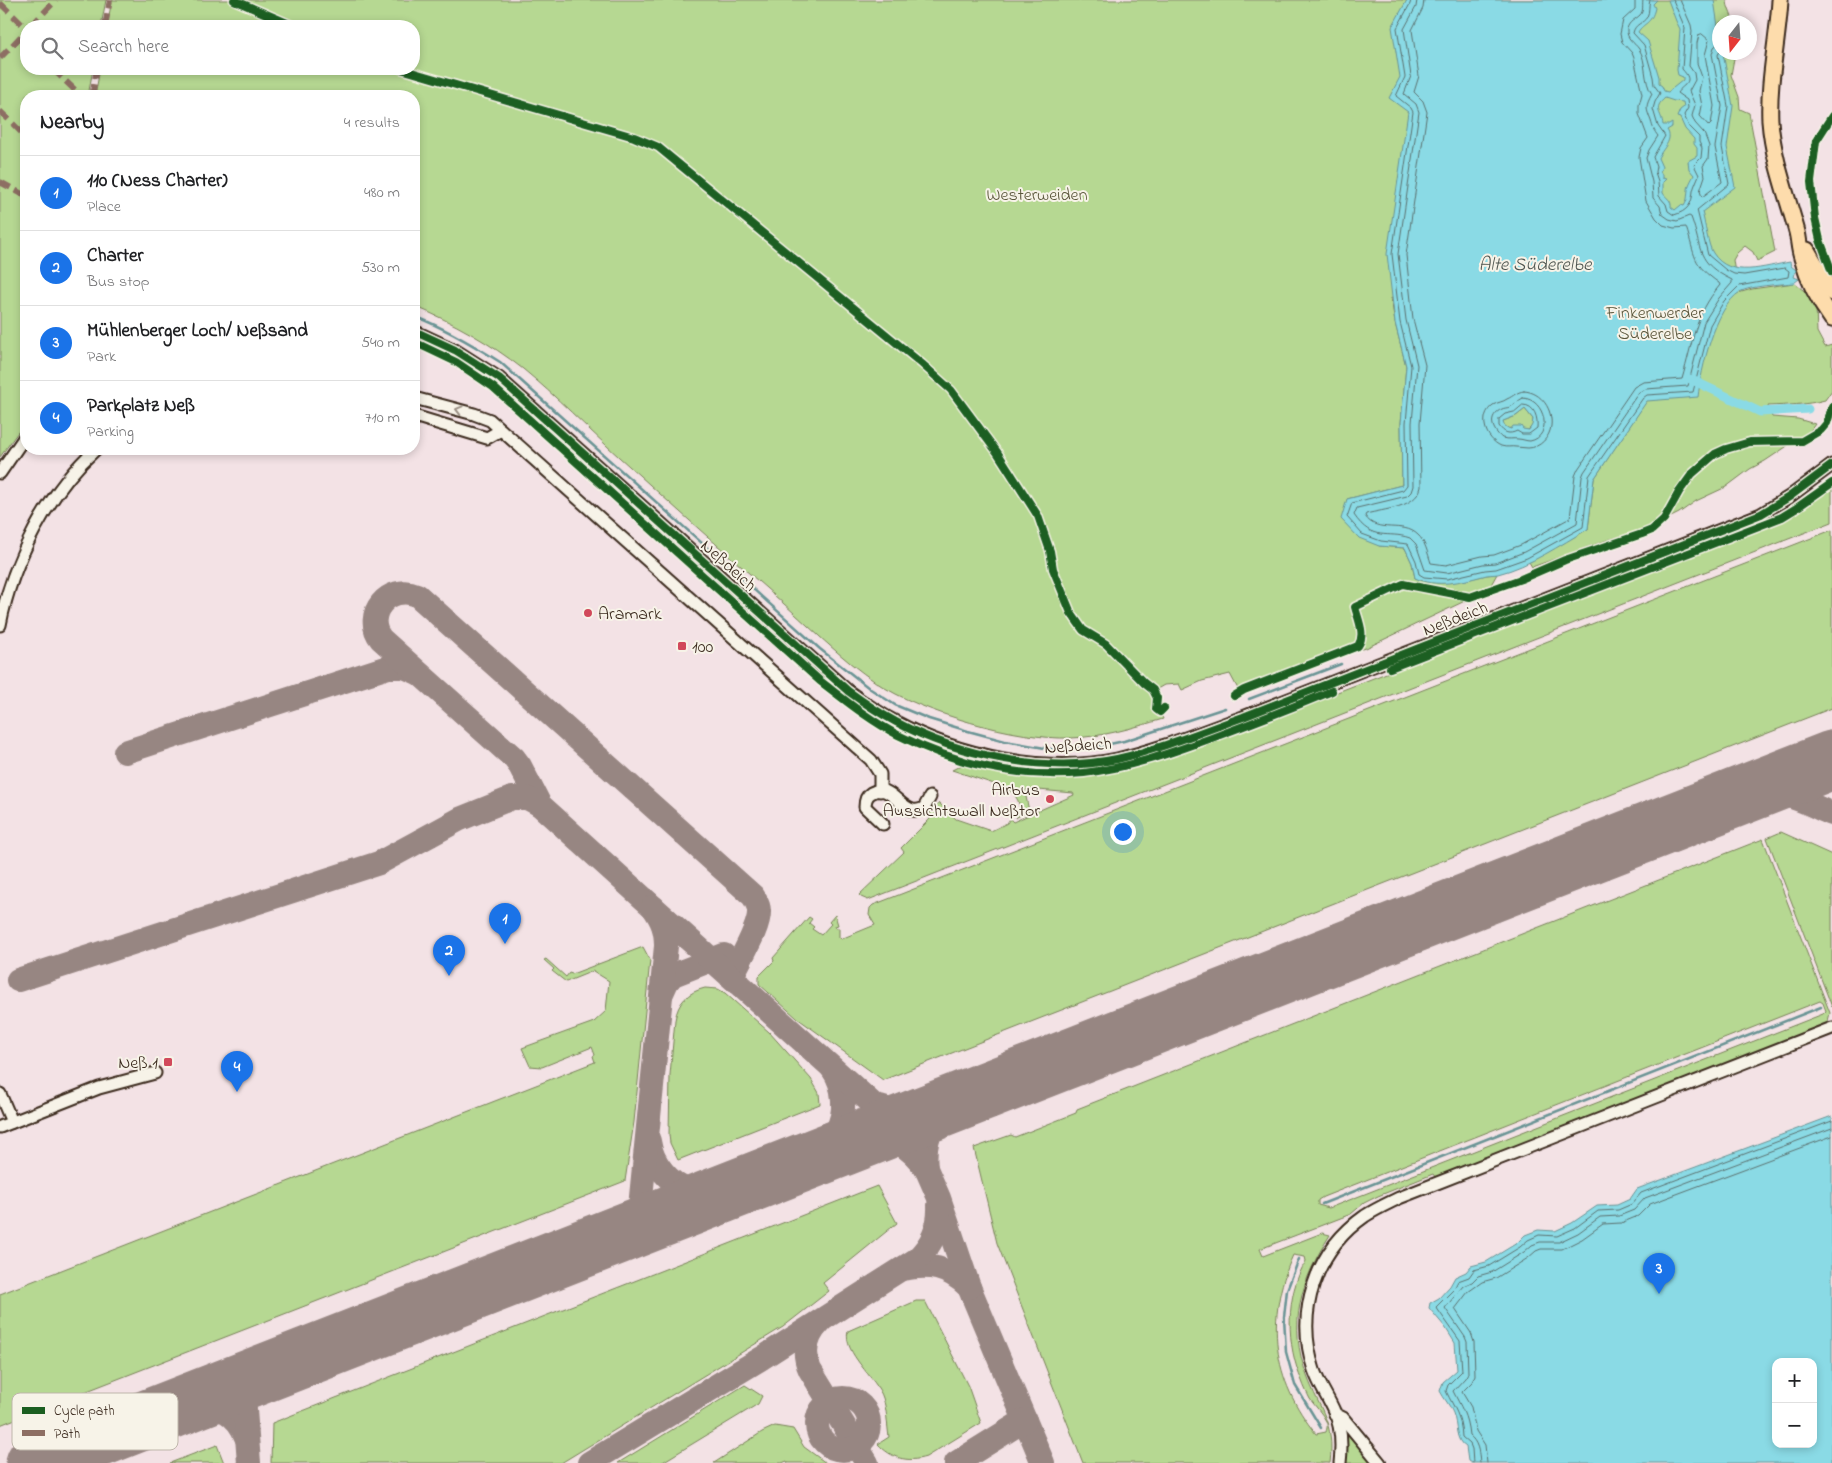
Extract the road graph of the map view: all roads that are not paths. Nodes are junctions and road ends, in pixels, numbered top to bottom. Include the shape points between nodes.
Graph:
1 (1780, 0) edge
2 (1798, 233) junction
3 (1832, 293) edge
4 (1832, 319) edge
5 (420, 334) edge
6 (420, 400) edge
7 (420, 418) edge
8 (501, 430) junction
9 (20, 445) edge
10 (90, 455) edge
11 (1832, 465) edge
12 (0, 473) edge
13 (0, 625) edge
14 (880, 791) junction
15 (930, 797) dead end
16 (883, 824) dead end
17 (1832, 1028) edge
18 (155, 1073) dead end
19 (0, 1094) edge
20 (12, 1122) junction
21 (0, 1127) edge
22 (1336, 1414) junction
23 (1340, 1463) edge
24 (1380, 1463) edge

1 - 2 main road via 1770,122 1777,166
2 - 3 main road
2 - 4 main road via 1808,276
5 - 11 street, Neßdeich via 455,350 499,378 840,685 871,708 896,723 964,749 993,757 1045,764 1116,759 1158,748 1243,717 1761,514
8 -> 6 street via 490,420
7 - 8 street via 487,438
8 - 14 street via 871,760 880,774
9 - 12 street
10 - 13 street via 67,479 31,537 4,602
14 - 15 street via 890,793 915,811 924,808
14 - 16 street via 870,794 865,807
17 - 22 street via 1399,1198 1358,1221 1338,1240 1323,1262 1313,1283 1307,1311 1310,1359
18 - 20 street via 99,1088
19 - 20 street
20 - 21 street
22 - 23 street via 1340,1431
22 - 24 street via 1343,1418

